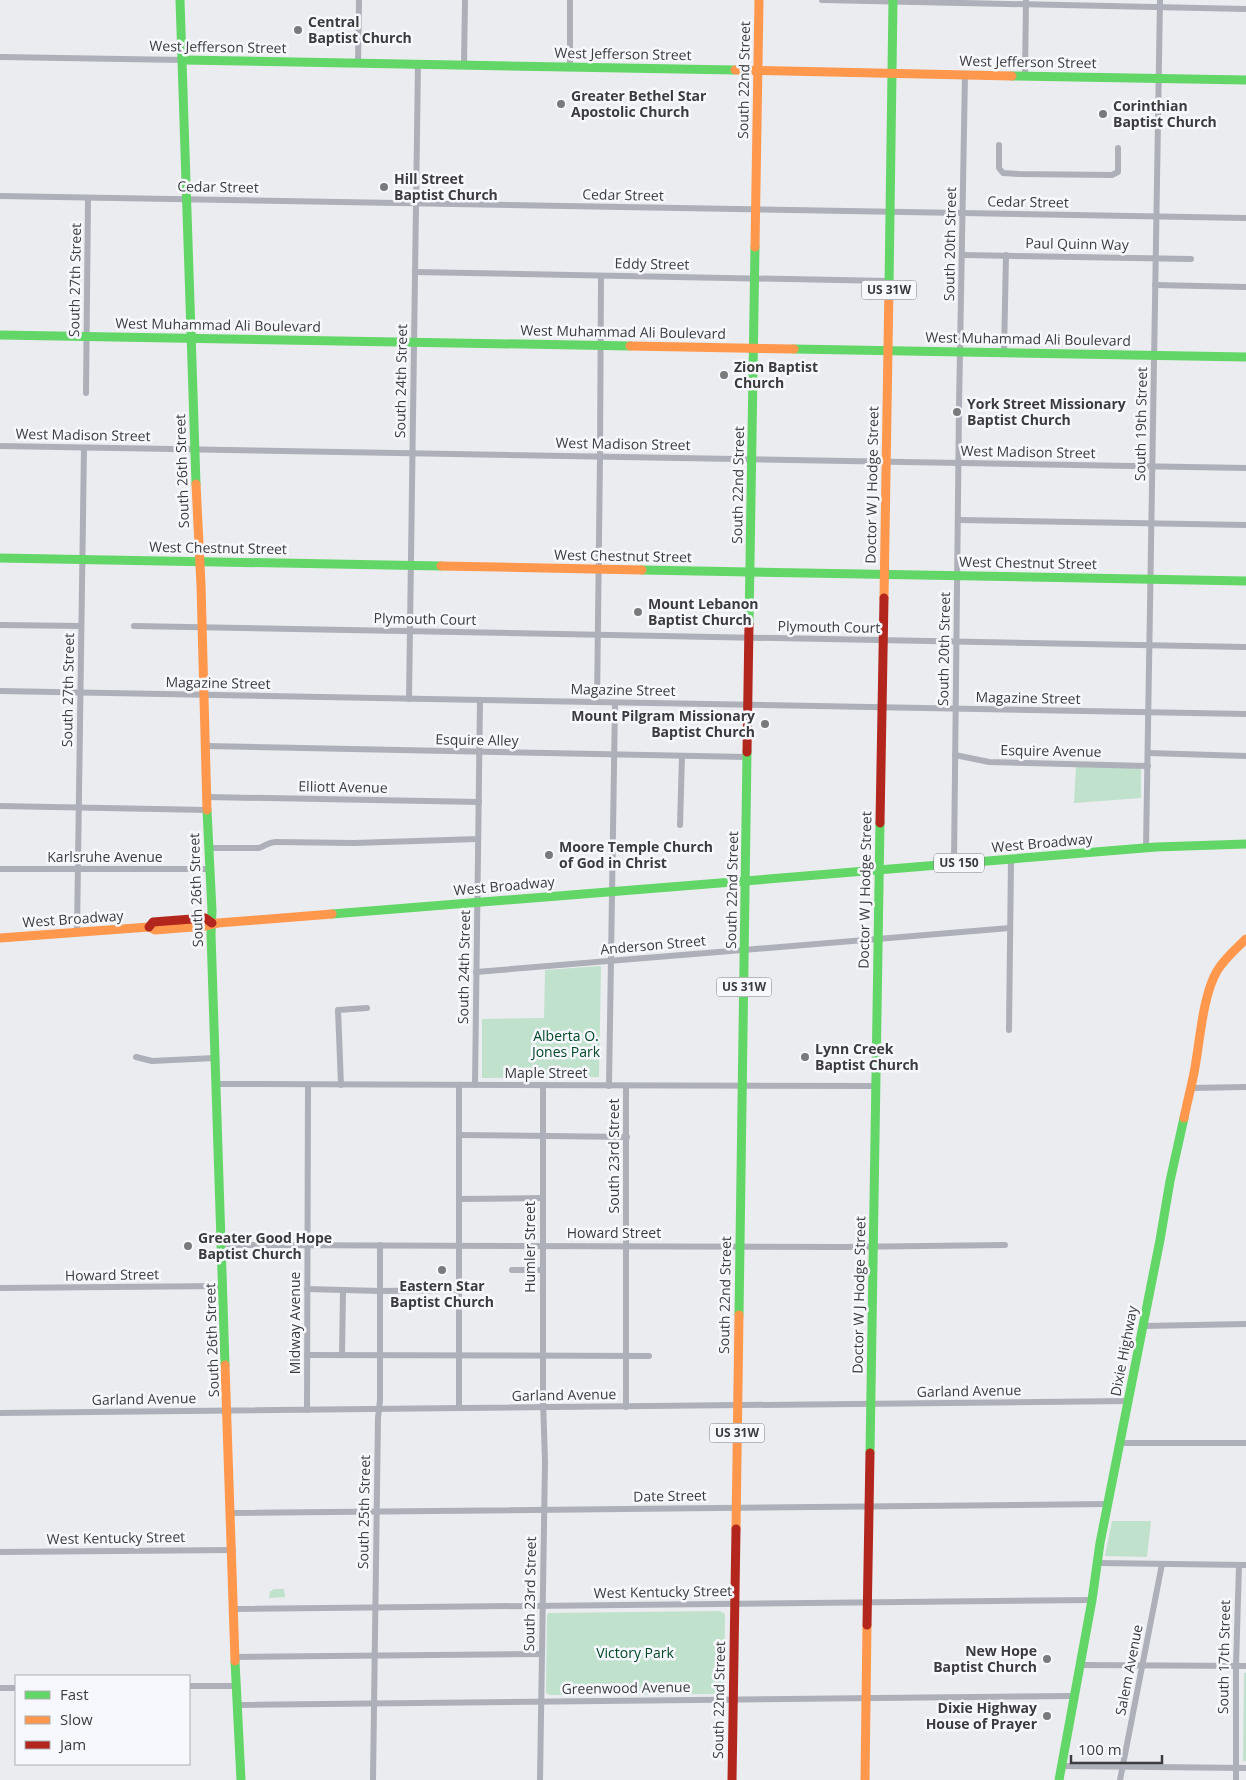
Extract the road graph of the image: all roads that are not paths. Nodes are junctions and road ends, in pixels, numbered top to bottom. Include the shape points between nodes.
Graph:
1 (180, 0) edge
2 (359, 0) edge
3 (465, 0) edge
4 (570, 0) edge
5 (759, 0) edge
6 (822, 0) edge
7 (893, 1) edge
8 (1026, 2) edge
9 (1160, 3) edge
10 (1246, 9) edge
11 (0, 57) edge
12 (182, 60) junction
13 (358, 63) junction
14 (418, 64) junction
15 (464, 65) junction
16 (570, 67) junction
17 (758, 71) junction
18 (892, 73) junction
19 (965, 74) junction
20 (1025, 76) junction
21 (1159, 78) junction
22 (1246, 80) edge
23 (999, 145) dead end
24 (1118, 148) dead end
25 (0, 196) edge
26 (88, 198) junction
27 (187, 199) junction
28 (416, 204) junction
29 (756, 209) junction
30 (889, 212) junction
31 (963, 213) junction
32 (1156, 216) junction
33 (1246, 218) edge
34 (962, 255) junction
35 (1006, 255) junction
36 (1156, 258) junction
37 (1191, 259) dead end
38 (415, 272) junction
39 (601, 276) junction
40 (755, 278) junction
41 (889, 281) junction
42 (1156, 285) junction
43 (1246, 287) edge
44 (0, 334) edge
45 (86, 336) junction
46 (191, 338) junction
47 (414, 342) junction
48 (601, 345) junction
49 (754, 348) junction
50 (887, 350) junction
51 (961, 352) junction
52 (1004, 353) junction
53 (1154, 356) junction
54 (1246, 357) edge
55 (86, 392) dead end
56 (0, 446) edge
57 (84, 448) junction
58 (195, 449) junction
59 (412, 453) junction
60 (600, 457) junction
61 (752, 459) junction
62 (886, 462) junction
63 (958, 463) junction
64 (1153, 466) junction
65 (1246, 468) edge
66 (958, 520) junction
67 (1152, 523) junction
68 (1246, 525) edge
69 (0, 558) edge
70 (82, 560) junction
71 (200, 562) junction
72 (411, 566) junction
73 (598, 569) junction
74 (750, 572) junction
75 (884, 574) junction
76 (958, 575) junction
77 (1150, 579) junction
78 (1246, 582) edge
79 (0, 625) edge
80 (81, 626) junction
81 (134, 626) dead end
82 (202, 628) junction
83 (410, 632) junction
84 (598, 635) junction
85 (748, 638) junction
86 (883, 640) junction
87 (957, 642) junction
88 (1150, 645) junction
89 (1246, 647) edge
90 (0, 692) edge
91 (80, 693) junction
92 (205, 695) junction
93 (409, 699) junction
94 (480, 700) junction
95 (597, 702) junction
96 (615, 703) junction
97 (747, 705) junction
98 (882, 708) junction
99 (956, 709) junction
100 (1148, 712) junction
101 (1246, 714) edge
102 (206, 746) junction
103 (479, 752) junction
104 (1148, 753) junction
105 (614, 754) junction
106 (955, 755) junction
107 (682, 756) junction
108 (1246, 756) edge
109 (747, 757) junction
110 (1148, 766) junction
111 (207, 796) junction
112 (478, 802) junction
113 (0, 806) edge
114 (78, 808) junction
115 (207, 810) junction
116 (680, 825) dead end
117 (478, 840) junction
118 (1246, 844) edge
119 (210, 848) junction
120 (1146, 848) junction
121 (1011, 859) junction
122 (954, 864) junction
123 (77, 868) junction
124 (0, 869) edge
125 (210, 869) junction
126 (879, 870) junction
127 (745, 881) junction
128 (612, 891) junction
129 (477, 902) junction
130 (212, 923) junction
131 (1010, 928) junction
132 (77, 932) junction
133 (0, 938) edge
134 (878, 939) junction
135 (1246, 939) edge
136 (744, 950) junction
137 (610, 961) junction
138 (476, 972) junction
139 (367, 1008) dead end
140 (1009, 1030) dead end
141 (136, 1057) dead end
142 (215, 1058) junction
143 (215, 1084) junction
144 (308, 1085) junction
145 (342, 1085) junction
146 (459, 1085) junction
147 (475, 1085) junction
148 (543, 1086) junction
149 (609, 1086) junction
150 (626, 1086) junction
151 (742, 1086) junction
152 (876, 1086) junction
153 (1246, 1087) edge
154 (1190, 1088) junction
155 (459, 1135) junction
156 (543, 1135) junction
157 (627, 1137) junction
158 (542, 1198) junction
159 (459, 1199) junction
160 (222, 1245) junction
161 (307, 1245) junction
162 (380, 1245) junction
163 (459, 1245) junction
164 (543, 1245) junction
165 (627, 1245) junction
166 (1005, 1245) dead end
167 (740, 1246) junction
168 (873, 1246) junction
169 (512, 1270) dead end
170 (542, 1270) junction
171 (224, 1286) junction
172 (0, 1288) edge
173 (307, 1289) junction
174 (343, 1290) junction
175 (459, 1290) junction
176 (380, 1292) junction
177 (1246, 1324) edge
178 (1143, 1326) junction
179 (307, 1355) junction
180 (543, 1355) junction
181 (342, 1356) junction
182 (380, 1356) junction
183 (458, 1356) junction
184 (626, 1356) junction
185 (650, 1356) dead end
186 (1128, 1401) junction
187 (871, 1404) junction
188 (737, 1405) junction
189 (626, 1406) junction
190 (458, 1408) junction
191 (544, 1408) junction
192 (379, 1409) junction
193 (307, 1410) junction
194 (228, 1411) junction
195 (0, 1413) edge
196 (1120, 1443) junction
197 (1246, 1443) edge
198 (1108, 1504) junction
199 (869, 1506) junction
200 (736, 1508) junction
201 (544, 1510) junction
202 (377, 1512) junction
203 (232, 1513) junction
204 (233, 1550) junction
205 (0, 1552) edge
206 (1098, 1564) junction
207 (1162, 1564) junction
208 (1242, 1565) edge
209 (1092, 1600) junction
210 (868, 1602) junction
211 (734, 1604) junction
212 (542, 1606) junction
213 (376, 1608) junction
214 (235, 1609) junction
215 (542, 1654) junction
216 (375, 1656) junction
217 (236, 1657) junction
218 (1080, 1665) junction
219 (1142, 1666) junction
220 (1236, 1666) junction
221 (1246, 1666) edge
222 (190, 1686) edge
223 (236, 1686) junction
224 (0, 1688) edge
225 (15, 1688) edge
226 (1074, 1696) junction
227 (866, 1698) junction
228 (733, 1700) junction
229 (541, 1702) junction
230 (374, 1703) junction
231 (238, 1705) junction
232 (1061, 1766) junction
233 (1123, 1767) junction
234 (1236, 1768) junction
235 (1246, 1768) edge
236 (241, 1780) edge
237 (373, 1780) edge
238 (540, 1780) edge
239 (732, 1780) edge
240 (865, 1780) edge
241 (1059, 1780) edge
242 (1120, 1780) edge
243 (1236, 1780) edge

1 - 12 main road, South 26th Street
2 - 13 street
3 - 15 street
4 - 16 street
5 - 17 main road, South 22nd Street / US 31W
6 - 7 street
7 - 8 street
7 - 18 main road, Doctor W J Hodge Street / US 31W
8 - 9 street
8 - 20 street
9 - 10 street
9 - 21 street, South 19th Street
11 - 12 street, West Jefferson Street
12 - 13 main road, West Jefferson Street
12 - 27 main road, South 26th Street
13 - 14 main road, West Jefferson Street
14 - 15 main road, West Jefferson Street
14 - 28 street, South 24th Street
15 - 16 main road, West Jefferson Street
16 - 17 main road, West Jefferson Street
17 - 18 main road, West Jefferson Street
17 - 29 main road, South 22nd Street / US 31W
18 - 19 main road, West Jefferson Street
18 - 30 main road, Doctor W J Hodge Street / US 31W
19 - 20 main road, West Jefferson Street
19 - 31 street, South 20th Street
20 - 21 main road, West Jefferson Street
21 - 22 main road, West Jefferson Street
21 - 32 street, South 19th Street
23 - 24 street via 999,168 1003,173 1028,174 1112,175 1118,172
25 - 26 street, Cedar Street
26 - 27 street, Cedar Street
26 - 45 street, South 27th Street
27 - 28 street, Cedar Street
27 - 46 main road, South 26th Street
28 - 29 street, Cedar Street
28 - 38 street, South 24th Street
29 - 30 street, Cedar Street
29 - 40 main road, South 22nd Street / US 31W
30 - 31 street, Cedar Street
30 - 41 main road, Doctor W J Hodge Street / US 31W
31 - 32 street, Cedar Street
31 - 34 street, South 20th Street
32 - 33 street, Cedar Street
32 - 36 street, South 19th Street
34 - 35 street, Paul Quinn Way
34 - 51 street, South 20th Street
35 - 36 street, Paul Quinn Way
35 - 52 street
36 - 37 street, Paul Quinn Way
36 - 42 street, South 19th Street
38 - 39 street, Eddy Street
38 - 47 street, South 24th Street
39 - 40 street, Eddy Street
39 - 48 street
40 - 41 street, Eddy Street
40 - 49 main road, South 22nd Street / US 31W
41 - 50 main road, Doctor W J Hodge Street / US 31W
42 - 43 street
42 - 53 street, South 19th Street
44 - 45 main road, West Muhammad Ali Boulevard
45 - 46 main road, West Muhammad Ali Boulevard
45 - 55 street, South 27th Street
46 - 47 main road, West Muhammad Ali Boulevard
46 - 58 main road, South 26th Street
47 - 48 main road, West Muhammad Ali Boulevard
47 - 59 street, South 24th Street
48 - 49 main road, West Muhammad Ali Boulevard
48 - 60 street
49 - 50 main road, West Muhammad Ali Boulevard
49 - 61 main road, South 22nd Street / US 31W
50 - 51 main road, West Muhammad Ali Boulevard
50 - 62 main road, Doctor W J Hodge Street / US 31W
51 - 52 main road, West Muhammad Ali Boulevard
51 - 63 street, South 20th Street
52 - 53 main road, West Muhammad Ali Boulevard
53 - 54 main road, West Muhammad Ali Boulevard
53 - 64 street, South 19th Street
56 - 57 street, West Madison Street
57 - 58 street, West Madison Street
57 - 70 street, South 27th Street
58 - 59 street, West Madison Street
58 - 71 main road, South 26th Street
59 - 60 street, West Madison Street
59 - 72 street, South 24th Street
60 - 61 street, West Madison Street
60 - 73 street
61 - 62 street, West Madison Street
61 - 74 main road, South 22nd Street / US 31W
62 - 63 street, West Madison Street
62 - 75 main road, Doctor W J Hodge Street / US 31W
63 - 64 street, West Madison Street
63 - 66 street, South 20th Street
64 - 65 street, West Madison Street
64 - 67 street, South 19th Street
66 - 67 street
66 - 76 street, South 20th Street
67 - 68 street
67 - 77 street, South 19th Street
69 - 70 main road, West Chestnut Street
70 - 71 main road, West Chestnut Street
70 - 80 street, South 27th Street
71 - 72 main road, West Chestnut Street
71 - 82 main road, South 26th Street
72 - 73 main road, West Chestnut Street
72 - 83 street, South 24th Street
73 - 74 main road, West Chestnut Street
73 - 84 street
74 - 75 main road, West Chestnut Street
74 - 85 main road, South 22nd Street / US 31W
75 - 76 main road, West Chestnut Street
75 - 86 main road, Doctor W J Hodge Street / US 31W
76 - 77 main road, West Chestnut Street
76 - 87 street, South 20th Street
77 - 78 main road, West Chestnut Street
77 - 88 street, South 19th Street
79 - 80 street
80 - 91 street, South 27th Street
81 - 82 street, Plymouth Court
82 - 83 street, Plymouth Court
82 - 92 main road, South 26th Street
83 - 84 street, Plymouth Court
83 - 93 street, South 24th Street
84 - 85 street, Plymouth Court
84 - 95 street
85 - 86 street, Plymouth Court
85 - 97 main road, South 22nd Street / US 31W
86 - 87 street, Plymouth Court
86 - 98 main road, Doctor W J Hodge Street / US 31W
87 - 88 street, Plymouth Court
87 - 99 street, South 20th Street
88 - 89 street, Plymouth Court
88 - 100 street, South 19th Street
90 - 91 street, Magazine Street
91 - 92 street, Magazine Street
91 - 114 street, South 27th Street
92 - 93 street, Magazine Street
92 - 102 main road, South 26th Street
93 - 94 street, Magazine Street
94 - 95 street, Magazine Street
94 - 103 street, South 24th Street
95 - 96 street, Magazine Street
96 - 97 street, Magazine Street
96 - 105 street, South 23rd Street
97 - 98 street, Magazine Street
97 - 109 main road, South 22nd Street / US 31W
98 - 99 street, Magazine Street
98 - 126 main road, Doctor W J Hodge Street / US 31W
99 - 100 street, Magazine Street
99 - 106 street, South 20th Street
100 - 101 street, Magazine Street
100 - 104 street, South 19th Street
102 - 103 street, Esquire Alley
102 - 111 main road, South 26th Street
103 - 105 street, Esquire Alley
103 - 112 street, South 24th Street
104 - 108 street
104 - 110 street, South 19th Street
105 - 107 street, Esquire Alley
105 - 128 street, South 23rd Street
106 - 110 street, Esquire Avenue via 989,762
106 - 122 street, South 20th Street
107 - 109 street, Esquire Alley
107 - 116 street
109 - 127 main road, South 22nd Street / US 31W
110 - 120 street, South 19th Street
111 - 112 street, Elliott Avenue
111 - 115 main road, South 26th Street
112 - 117 street, South 24th Street
113 - 114 street
114 - 115 street
114 - 123 street, South 27th Street
115 - 119 main road, South 26th Street
117 - 119 street via 354,844 271,842 259,848
117 - 129 street, South 24th Street
118 - 120 main road, West Broadway / US 150
119 - 125 main road, South 26th Street
120 - 121 main road, West Broadway / US 150
121 - 122 main road, West Broadway / US 150
121 - 131 street
122 - 126 main road, West Broadway / US 150
123 - 124 street, Karlsruhe Avenue
123 - 125 street, Karlsruhe Avenue
123 - 132 street, South 27th Street
125 - 130 main road, South 26th Street
126 - 127 main road, West Broadway / US 150
126 - 134 main road, Doctor W J Hodge Street / US 31W
127 - 128 main road, West Broadway
127 - 136 main road, South 22nd Street / US 31W
128 - 129 main road, West Broadway
128 - 137 street, South 23rd Street
129 - 130 main road, West Broadway
129 - 138 street, South 24th Street
130 - 132 main road, West Broadway via 205,918 153,922 149,927
130 - 142 main road, South 26th Street
131 - 134 street, Anderson Street
131 - 140 street
132 - 133 main road, West Broadway
134 - 136 street, Anderson Street
134 - 152 main road, Doctor W J Hodge Street / US 31W
135 - 154 main road, Dixie Highway via 1225,960 1212,982
136 - 137 street, Anderson Street
136 - 151 main road, South 22nd Street / US 31W
137 - 138 street, Anderson Street
137 - 149 street, South 23rd Street
138 - 147 street, South 24th Street
139 - 145 street via 338,1010
141 - 142 street via 152,1061
142 - 143 main road, South 26th Street
143 - 144 street, Maple Street
143 - 160 main road, South 26th Street
144 - 145 street, Maple Street
144 - 161 street, Midway Avenue
145 - 146 street, Maple Street
146 - 147 street, Maple Street
146 - 155 street
147 - 148 street, Maple Street
148 - 149 street, Maple Street
148 - 156 street, Humler Street
149 - 150 street, Maple Street
150 - 151 street, Maple Street
150 - 157 street, South 23rd Street
151 - 152 street, Maple Street
151 - 167 main road, South 22nd Street / US 31W
152 - 168 main road, Doctor W J Hodge Street / US 31W
153 - 154 street
154 - 178 main road, Dixie Highway
155 - 156 street
155 - 159 street
156 - 157 street
156 - 158 street, Humler Street
157 - 165 street, South 23rd Street
158 - 159 street
158 - 164 street, Humler Street
159 - 163 street
160 - 161 street, Howard Street
160 - 171 main road, South 26th Street
161 - 162 street, Howard Street
161 - 173 street, Midway Avenue
162 - 163 street, Howard Street
162 - 176 street, South 25th Street
163 - 164 street, Howard Street
163 - 175 street
164 - 165 street, Howard Street
164 - 170 street, Humler Street
165 - 167 street, Howard Street
165 - 184 street, South 23rd Street
166 - 168 street, Howard Street
167 - 168 street, Howard Street
167 - 188 main road, South 22nd Street / US 31W
168 - 187 main road, Doctor W J Hodge Street / US 31W
169 - 170 street
170 - 180 street, Humler Street
171 - 172 street, Howard Street
171 - 194 main road, South 26th Street
173 - 174 street
173 - 179 street, Midway Avenue
174 - 176 street
174 - 181 street
175 - 176 street
175 - 183 street
176 - 182 street, South 25th Street
177 - 178 street
178 - 186 main road, Dixie Highway
179 - 181 street
179 - 193 street, Midway Avenue
180 - 183 street
180 - 184 street
180 - 191 street, Humler Street
181 - 182 street
182 - 183 street
182 - 192 street, South 25th Street
183 - 190 street
184 - 185 street
184 - 189 street, South 23rd Street
186 - 187 street, Garland Avenue
186 - 196 main road, Dixie Highway
187 - 188 street, Garland Avenue
187 - 199 main road, Doctor W J Hodge Street / US 31W
188 - 189 street, Garland Avenue
188 - 200 main road, South 22nd Street / US 31W
189 - 191 street, Garland Avenue
190 - 191 street, Garland Avenue
190 - 192 street, Garland Avenue
191 - 201 street, South 23rd Street
192 - 193 street, Garland Avenue
192 - 202 street, South 25th Street
193 - 194 street, Garland Avenue
194 - 195 street, Garland Avenue
194 - 203 main road, South 26th Street
196 - 197 street
196 - 198 main road, Dixie Highway
198 - 199 street, Date Street
198 - 206 main road, Dixie Highway
199 - 200 street, Date Street
199 - 210 main road, Doctor W J Hodge Street / US 31W
200 - 201 street, Date Street
200 - 211 main road, South 22nd Street / US 31W
201 - 202 street, Date Street
201 - 212 street, South 23rd Street
202 - 203 street, Date Street
202 - 213 street, South 25th Street
203 - 204 main road, South 26th Street
204 - 205 street, West Kentucky Street
204 - 214 main road, South 26th Street
206 - 207 street
206 - 209 main road, Dixie Highway
207 - 208 street
207 - 219 street, Salem Avenue
208 - 220 street, South 17th Street
209 - 210 street, West Kentucky Street
209 - 218 main road, Dixie Highway
210 - 211 street, West Kentucky Street
210 - 227 main road, Doctor W J Hodge Street / US 31W
211 - 212 street, West Kentucky Street
211 - 228 main road, South 22nd Street / US 31W
212 - 213 street, West Kentucky Street
212 - 215 street, South 23rd Street
213 - 214 street, West Kentucky Street
213 - 216 street, South 25th Street
214 - 217 main road, South 26th Street
215 - 216 street
215 - 229 street, South 23rd Street
216 - 217 street
216 - 230 street, South 25th Street
217 - 223 main road, South 26th Street
218 - 219 street
218 - 226 main road, Dixie Highway
219 - 220 street
219 - 233 street, Salem Avenue
220 - 221 street
220 - 234 street, South 17th Street
222 - 223 street
223 - 231 main road, South 26th Street
224 - 225 street
226 - 227 street, Greenwood Avenue
226 - 232 main road, Dixie Highway
227 - 228 street, Greenwood Avenue
227 - 240 main road, Doctor W J Hodge Street / US 31W
228 - 229 street, Greenwood Avenue
228 - 239 main road, South 22nd Street / US 31W
229 - 230 street, Greenwood Avenue
229 - 238 street, South 23rd Street
230 - 231 street, Greenwood Avenue
230 - 237 street, South 25th Street
231 - 236 main road, South 26th Street
232 - 233 street
232 - 241 main road, Dixie Highway
233 - 234 street
233 - 242 street, Salem Avenue
234 - 235 street
234 - 243 street, South 17th Street

